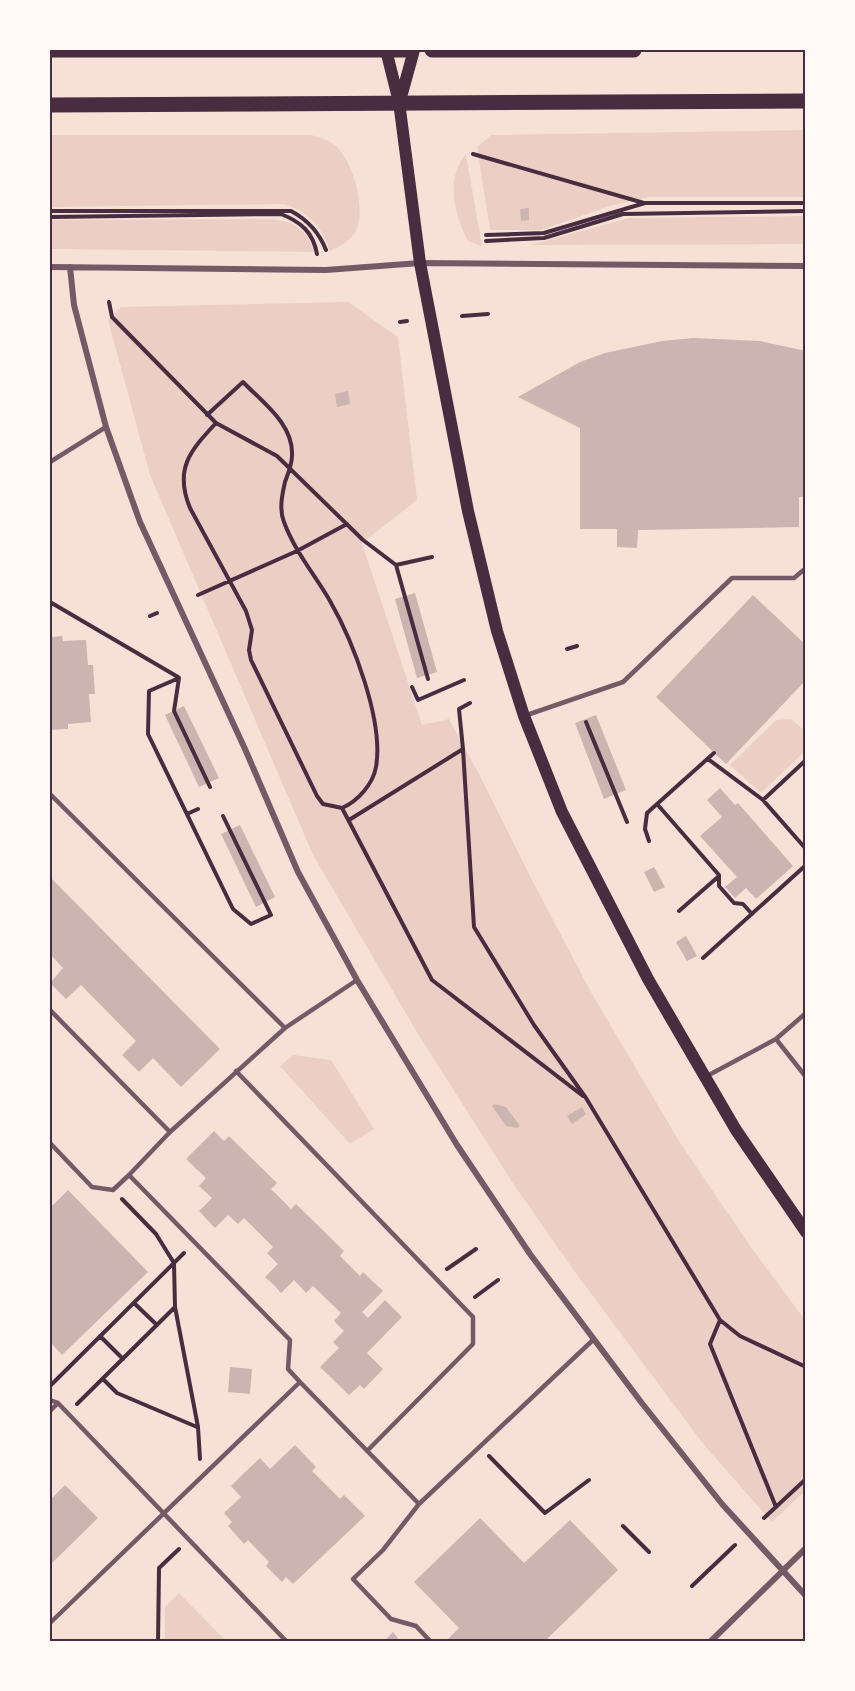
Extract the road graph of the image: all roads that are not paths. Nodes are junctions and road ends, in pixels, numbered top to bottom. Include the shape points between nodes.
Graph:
1 (50, 50) edge
2 (386, 50) edge
3 (410, 50) edge
4 (414, 50) edge
5 (432, 50) edge
6 (634, 50) edge
7 (806, 101) edge
8 (399, 102) junction
9 (50, 105) edge
10 (420, 263) junction
11 (806, 266) edge
12 (50, 267) edge
13 (70, 267) junction
14 (106, 427) junction
15 (50, 462) edge
16 (806, 568) edge
17 (524, 716) junction
18 (50, 794) edge
19 (357, 980) junction
20 (50, 1010) edge
21 (806, 1013) edge
22 (285, 1028) junction
23 (776, 1039) junction
24 (236, 1071) junction
25 (806, 1077) edge
26 (704, 1078) junction
27 (170, 1132) junction
28 (50, 1143) edge
29 (129, 1175) junction
30 (806, 1232) edge
31 (594, 1339) junction
32 (300, 1382) junction
33 (50, 1400) edge
34 (58, 1403) junction
35 (50, 1411) edge
36 (367, 1451) junction
37 (419, 1504) junction
38 (163, 1513) junction
39 (806, 1548) edge
40 (782, 1571) junction
41 (806, 1596) edge
42 (50, 1623) edge
43 (287, 1641) edge
44 (431, 1641) edge
45 (710, 1641) edge

1 - 2 main road
2 - 3 main road
2 - 8 main road
4 - 8 main road
5 - 6 main road
7 - 8 main road
8 - 9 main road
8 - 10 main road
10 - 11 street
10 - 13 street via 318,269
10 - 17 main road via 468,511 497,631
12 - 13 street
13 - 14 street via 75,306
14 - 15 lane
14 - 19 street via 140,522 298,872
16 - 17 lane via 794,578 732,578 623,682
17 - 26 main road via 562,812
18 - 22 lane
19 - 22 lane
19 - 31 street via 457,1145 530,1254
20 - 27 lane
21 - 23 lane
22 - 24 lane
23 - 25 lane
23 - 26 lane
24 - 27 lane
24 - 36 lane via 473,1317 473,1344
26 - 30 main road
27 - 29 lane
28 - 29 lane via 92,1187 113,1190
29 - 32 lane via 290,1340 288,1369
31 - 37 lane
31 - 40 street via 722,1504
32 - 36 lane
32 - 38 lane
33 - 34 lane
34 - 35 lane
34 - 38 lane
36 - 37 lane
37 - 44 lane via 383,1550 353,1579 392,1619 416,1626
38 - 42 lane
38 - 43 lane
39 - 40 street
40 - 41 street
40 - 45 street

